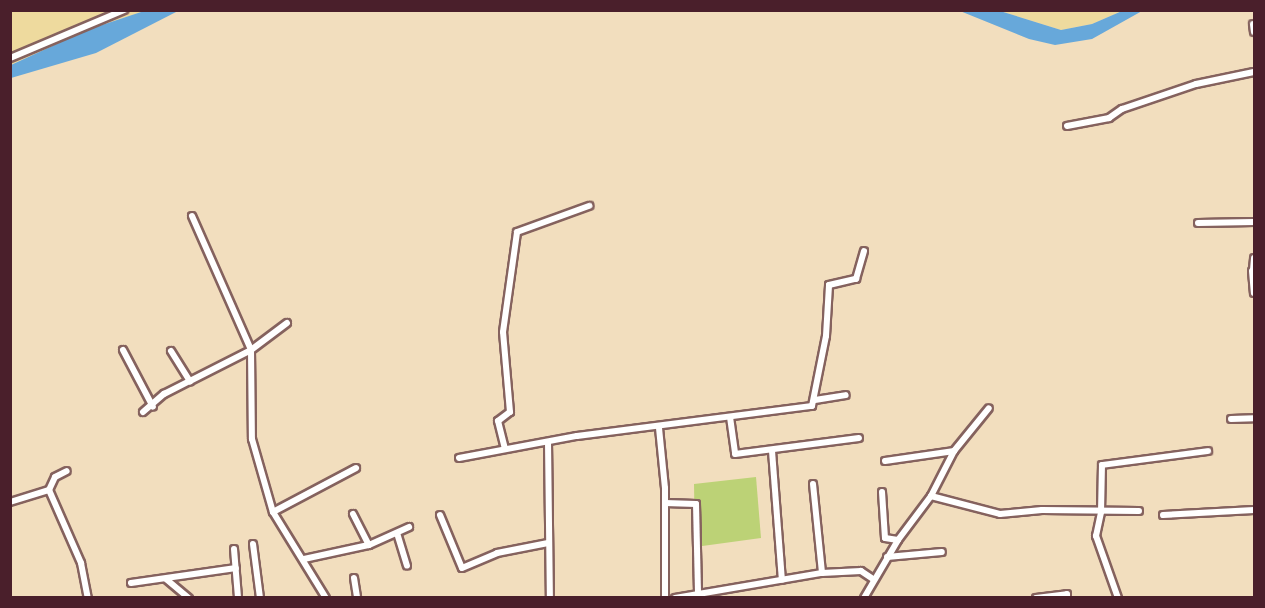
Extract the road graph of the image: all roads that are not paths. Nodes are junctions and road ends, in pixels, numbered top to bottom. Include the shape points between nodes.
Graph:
1 (124, 10) edge
2 (10, 58) edge
3 (1254, 72) edge
4 (1068, 126) dead end
5 (589, 206) dead end
6 (192, 216) dead end
7 (1254, 222) edge
8 (1198, 223) dead end
9 (864, 251) dead end
10 (1254, 258) edge
11 (1253, 270) edge
12 (1254, 293) edge
13 (287, 323) dead end
14 (123, 350) dead end
15 (251, 350) junction
16 (171, 351) dead end
17 (190, 381) junction
18 (846, 395) dead end
19 (815, 400) junction
20 (153, 407) junction
21 (988, 408) dead end
22 (143, 412) dead end
23 (730, 417) junction
24 (1254, 418) edge
25 (1231, 419) dead end
26 (659, 428) junction
27 (859, 438) dead end
28 (548, 442) junction
29 (505, 449) junction
30 (1208, 450) dead end
31 (772, 451) junction
32 (954, 451) junction
33 (459, 458) dead end
34 (885, 461) dead end
35 (356, 468) dead end
36 (67, 471) dead end
37 (813, 484) dead end
38 (49, 490) junction
39 (882, 492) dead end
40 (931, 496) junction
41 (10, 502) edge
42 (665, 502) junction
43 (1254, 510) edge
44 (1139, 511) dead end
45 (273, 512) junction
46 (1101, 512) junction
47 (353, 514) dead end
48 (440, 514) dead end
49 (1163, 515) dead end
50 (410, 527) dead end
51 (397, 533) junction
52 (898, 540) junction
53 (548, 543) junction
54 (253, 544) dead end
55 (369, 545) junction
56 (234, 549) dead end
57 (942, 552) dead end
58 (887, 557) junction
59 (303, 559) junction
60 (407, 566) dead end
61 (236, 568) junction
62 (822, 573) junction
63 (354, 578) dead end
64 (166, 579) junction
65 (873, 579) junction
66 (782, 580) junction
67 (131, 583) dead end
68 (698, 595) junction
69 (88, 597) edge
70 (189, 597) edge
71 (238, 597) edge
72 (260, 597) edge
73 (326, 597) edge
74 (357, 597) edge
75 (550, 597) edge
76 (664, 597) edge
77 (675, 597) edge
78 (864, 597) edge
79 (1036, 597) edge
80 (1068, 597) edge
81 (1118, 597) edge

1 - 2 street
3 - 4 street via 1196,84 1122,109 1109,118
5 - 29 street via 518,232 503,332 510,412 498,421
6 - 15 street
7 - 8 street
9 - 19 street via 856,279 829,285 826,336
10 - 11 street
11 - 12 street
13 - 15 street
14 - 20 street
15 - 17 street
15 - 45 street via 252,439
16 - 17 street
17 - 20 street via 164,394
18 - 19 street
19 - 23 street via 812,406
20 - 22 street
21 - 32 street
23 - 26 street
23 - 31 street via 735,454
24 - 25 street
26 - 28 street
26 - 42 street
27 - 31 street via 834,438
28 - 29 street
28 - 53 street
29 - 33 street
30 - 46 street via 1102,465
31 - 66 street
32 - 34 street
32 - 40 street
35 - 45 street
36 - 38 street via 56,477
37 - 62 street
38 - 41 street
38 - 69 street via 81,563
39 - 52 street via 885,538
40 - 46 street via 1000,514 1042,510
40 - 52 street
42 - 68 street via 696,504
42 - 76 street
43 - 49 street
44 - 46 street
45 - 59 street
46 - 81 street via 1096,536
47 - 55 street
48 - 53 street via 462,568 496,553
50 - 51 street
51 - 55 street
51 - 60 street
52 - 58 street
53 - 75 street
54 - 72 street
55 - 59 street
56 - 61 street
57 - 58 street
58 - 65 street
59 - 73 street
61 - 64 street
61 - 71 street
62 - 65 street via 861,571
62 - 66 street
63 - 74 street
64 - 67 street
64 - 70 street
65 - 78 street
66 - 68 street
68 - 77 street
79 - 80 street

